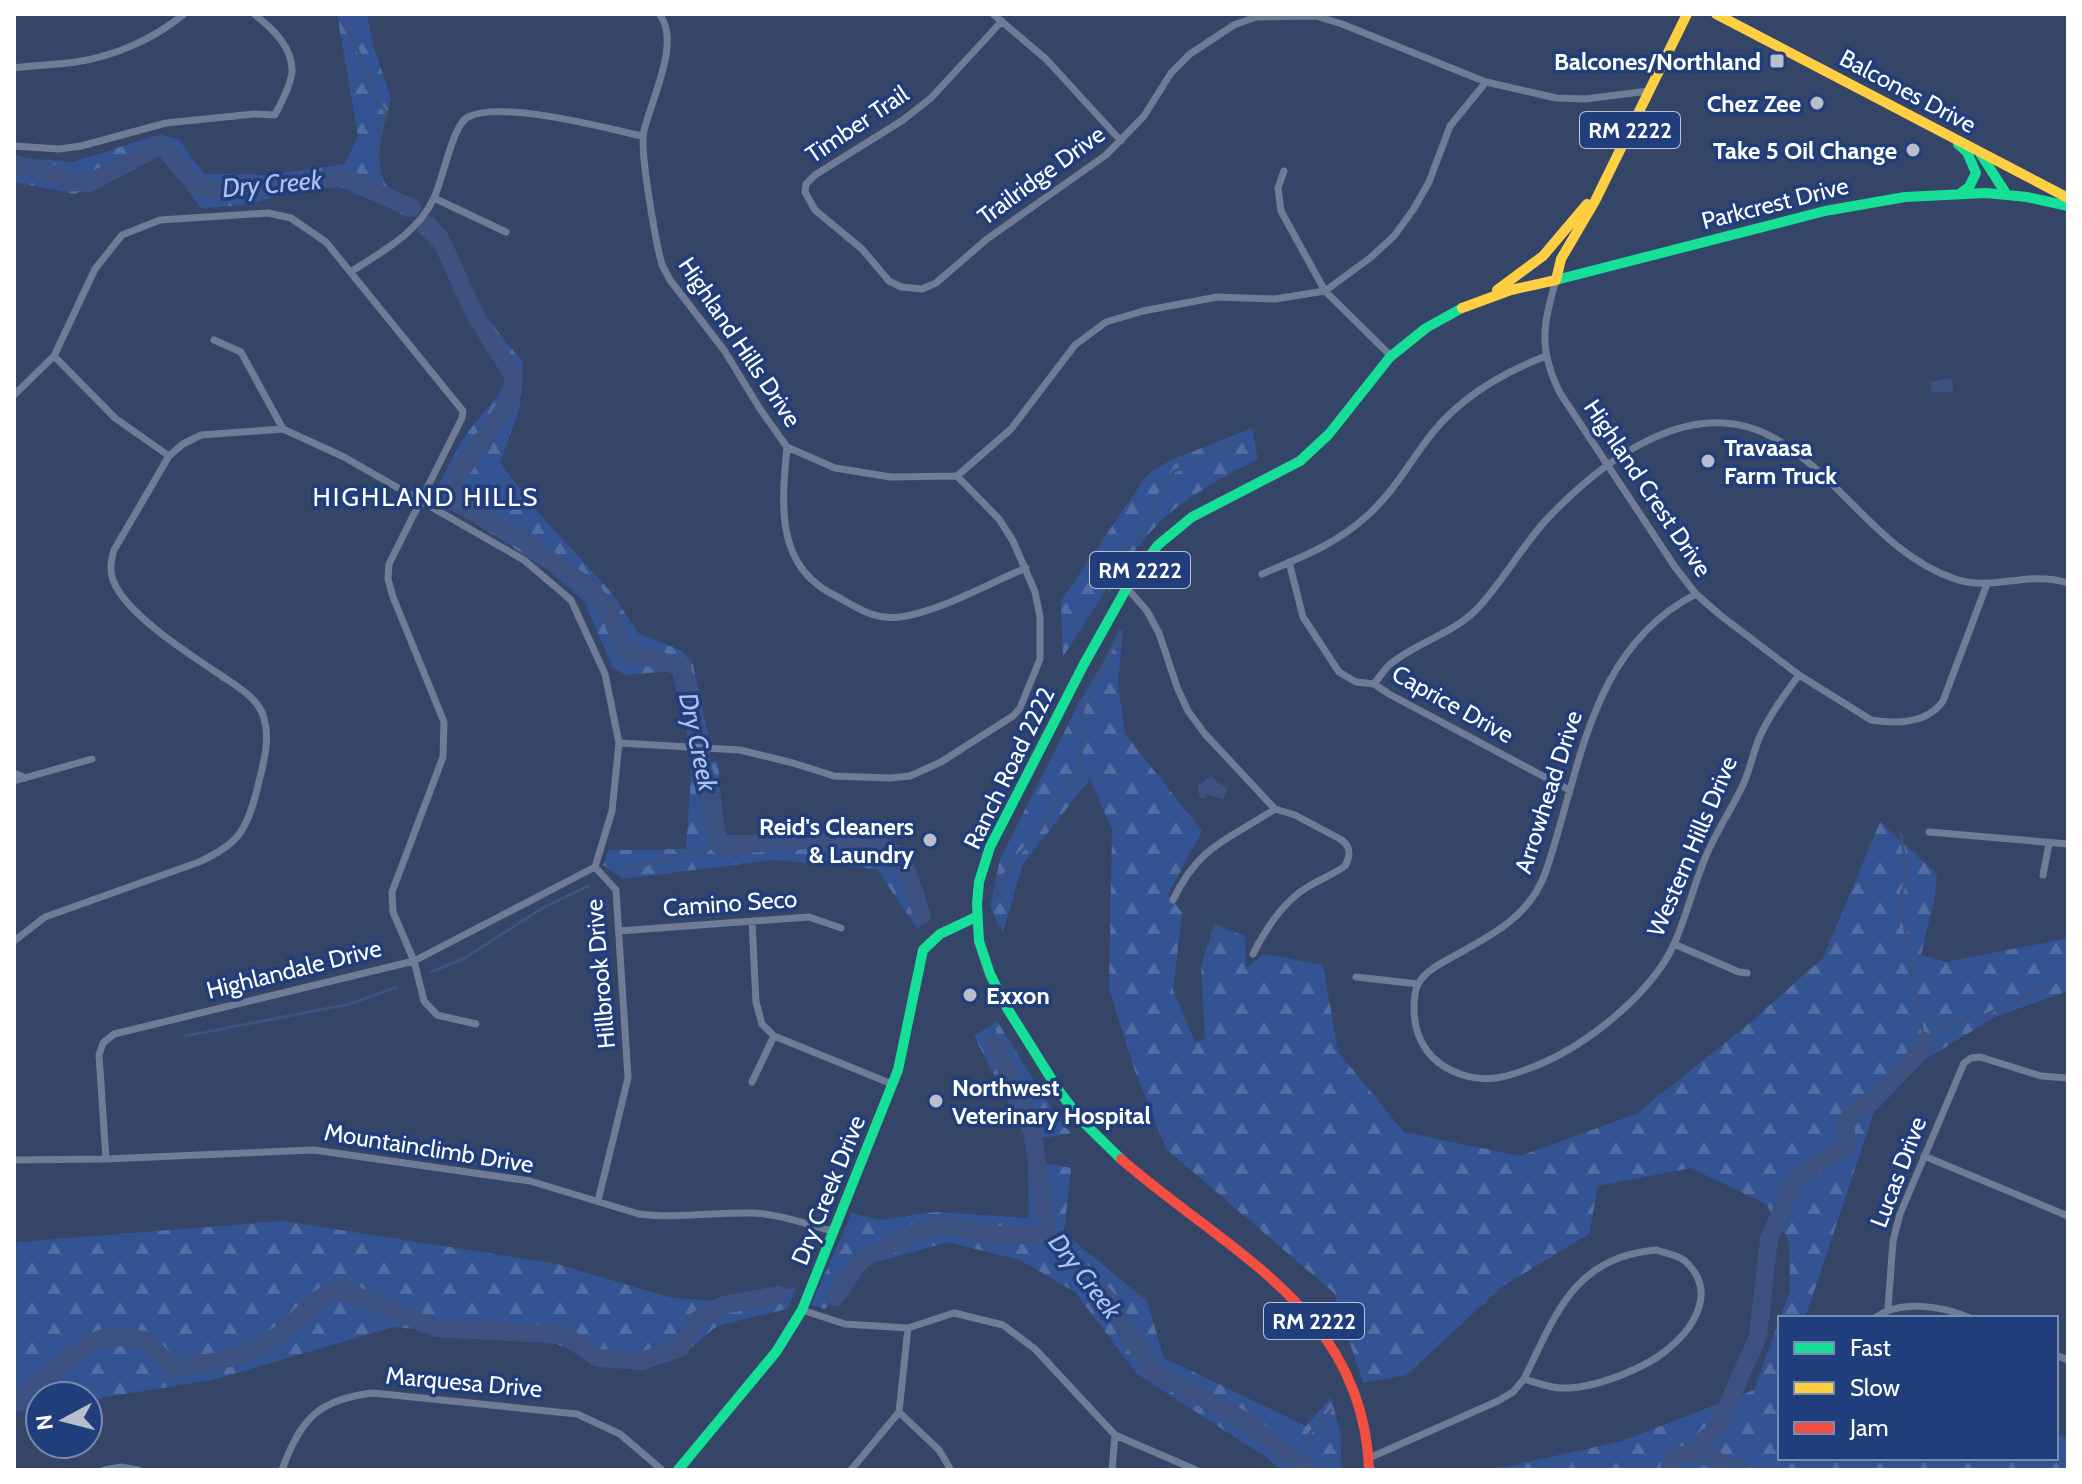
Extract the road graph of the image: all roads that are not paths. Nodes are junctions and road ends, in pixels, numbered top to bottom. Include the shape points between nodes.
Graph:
1 (184, 14) edge
2 (254, 14) edge
3 (659, 14) edge
4 (993, 14) edge
5 (1687, 14) edge
6 (1716, 14) edge
7 (1255, 16) edge
8 (1002, 21) junction
9 (14, 68) edge
10 (1486, 82) junction
11 (1649, 91) junction
12 (1948, 134) junction
13 (642, 136) junction
14 (1121, 141) junction
15 (14, 146) edge
16 (1976, 149) junction
17 (1284, 171) dead end
18 (1603, 185) junction
19 (805, 192) joint
20 (1961, 192) junction
21 (2007, 195) junction
22 (434, 198) junction
23 (2068, 198) edge
24 (2068, 206) edge
25 (506, 232) dead end
26 (352, 271) junction
27 (1556, 280) junction
28 (1325, 291) junction
29 (1488, 296) junction
30 (214, 340) dead end
31 (54, 356) junction
32 (1391, 356) junction
33 (1546, 356) junction
34 (14, 395) edge
35 (283, 429) junction
36 (787, 447) junction
37 (169, 456) junction
38 (1608, 466) junction
39 (957, 476) junction
40 (421, 500) junction
41 (1289, 562) junction
42 (1026, 568) junction
43 (1262, 574) dead end
44 (2068, 583) edge
45 (1987, 584) junction
46 (1127, 588) junction
47 (1696, 594) junction
48 (1799, 675) junction
49 (1374, 684) junction
50 (619, 743) junction
51 (92, 759) dead end
52 (14, 773) edge
53 (25, 778) junction
54 (14, 781) edge
55 (1569, 790) junction
56 (1275, 809) junction
57 (1929, 832) dead end
58 (2049, 844) junction
59 (2068, 844) edge
60 (595, 867) junction
61 (2043, 875) dead end
62 (1173, 900) dead end
63 (976, 917) junction
64 (752, 921) junction
65 (841, 928) dead end
66 (619, 931) junction
67 (14, 941) edge
68 (1674, 944) junction
69 (1253, 954) dead end
70 (414, 961) junction
71 (1747, 973) dead end
72 (1356, 977) dead end
73 (1418, 984) junction
74 (476, 1024) dead end
75 (774, 1036) junction
76 (2068, 1078) edge
77 (752, 1082) dead end
78 (892, 1084) junction
79 (1924, 1156) junction
80 (106, 1159) junction
81 (14, 1160) edge
82 (598, 1201) junction
83 (2068, 1216) edge
84 (832, 1231) junction
85 (1888, 1308) junction
86 (802, 1310) junction
87 (1878, 1316) edge
88 (1963, 1316) edge
89 (908, 1328) junction
90 (1524, 1379) junction
91 (899, 1412) junction
92 (1115, 1435) junction
93 (1369, 1458) junction
94 (104, 1470) edge
95 (138, 1470) edge
96 (282, 1470) edge
97 (662, 1470) edge
98 (678, 1470) edge
99 (851, 1470) edge
100 (951, 1470) edge
101 (1112, 1470) edge
102 (1196, 1470) edge
103 (1369, 1470) edge

1 - 9 street via 131,46 78,62
2 - 15 street via 274,29 290,60 292,74 275,115 166,123 59,149
3 - 13 street via 669,33 667,50
4 - 8 street
5 - 11 main road, RM 2222
6 - 12 main road, Balcones Drive
7 - 10 street, Trailridge Drive via 1329,20
7 - 14 street, Trailridge Drive via 1190,54
8 - 14 street via 1046,59
8 - 19 street, Timber Trail via 931,98 815,175
10 - 11 street via 1571,99
10 - 28 street via 1450,126 1429,182 1394,236
11 - 18 main road, RM 2222
12 - 16 main road, Balcones Drive
12 - 20 main road via 1967,152 1976,173
13 - 22 street via 551,116 483,112 466,117
13 - 36 street, Highland Hills Drive via 662,265
14 - 19 street, Trailridge Drive via 922,289 889,281 862,249 815,210
16 - 21 main road, Balcones Drive
16 - 23 main road
17 - 28 street via 1278,188 1281,211
18 - 27 main road, RM 2222 via 1561,259
18 - 29 main road, RM 2222 via 1543,256
20 - 21 main road, Parkcrest Drive
20 - 27 main road, Parkcrest Drive via 1846,205
21 - 24 main road
22 - 25 street
22 - 26 street via 402,238
26 - 31 street via 326,242 291,218 268,213 142,225 107,251
26 - 40 street via 463,411
27 - 29 main road, Ranch Road 2222 / RM 2222
27 - 33 street, Highland Crest Drive via 1545,320
28 - 32 street
28 - 39 street via 1275,299 1217,297 1106,322 1075,345 1011,429
29 - 32 main road, Ranch Road 2222 / RM 2222 via 1450,313
30 - 35 street via 241,352
31 - 34 street
31 - 37 street via 115,418
32 - 46 main road, Ranch Road 2222 / RM 2222 via 1306,459 1179,526
33 - 38 street, Highland Crest Drive via 1560,393
33 - 41 street via 1466,400 1444,418 1396,488 1368,515 1326,546
35 - 37 street, Hillbrook Drive via 201,435
35 - 40 street, Hillbrook Drive
36 - 39 street, Highland Hills Drive via 835,468 891,477
36 - 42 street via 782,508 797,560 815,584 852,605 879,618 920,613
37 - 67 street via 114,550 111,573 134,608 169,640 246,693 264,717 264,762 251,812 243,832 223,851 45,917
38 - 45 street via 1651,438 1691,424 1746,426 1775,438 1814,468 1923,565 1956,580
38 - 47 street, Highland Crest Drive
38 - 49 street via 1548,518 1475,611 1389,665
39 - 42 street via 999,519
40 - 50 street, Hillbrook Drive via 524,560 571,600 605,674
40 - 70 street via 389,564 388,579 444,722 443,757 392,892 393,912
41 - 43 street
41 - 49 street, Caprice Drive via 1303,617 1322,648 1346,677
42 - 50 street via 1041,638 1040,659 1020,708 941,762 910,776 834,776 740,750
44 - 45 street via 2032,577
45 - 48 street via 1943,701 1923,718 1871,720
46 - 56 street via 1159,633 1188,711
46 - 63 main road, Ranch Road 2222 / RM 2222 via 990,848 980,876
47 - 48 street, Highland Crest Drive
47 - 55 street, Arrowhead Drive via 1649,625 1615,669 1600,697
48 - 68 street, Western Hills Drive via 1759,738
49 - 55 street, Caprice Drive
50 - 60 street, Hillbrook Drive via 612,811
51 - 53 street
52 - 53 street
53 - 54 street
55 - 73 street, Arrowhead Drive via 1547,868 1529,903 1494,934 1444,961
56 - 62 street via 1205,852
56 - 69 street via 1346,843 1349,859 1290,901
57 - 58 street
58 - 59 street
58 - 61 street
60 - 66 street, Hillbrook Drive via 616,890
60 - 70 street, Highlandale Drive
63 - 78 main road, Dry Creek Drive via 931,939 923,950
63 - 93 main road, Ranch Road 2222 / RM 2222 via 989,978 1056,1090 1109,1149 1287,1291 1319,1327 1359,1409
64 - 65 street, Camino Seco via 809,917
64 - 66 street, Camino Seco
64 - 75 street via 756,1002 762,1024
66 - 82 street, Hillbrook Drive via 628,1078
68 - 71 street
68 - 73 street, Western Hills Drive via 1649,981 1605,1025 1544,1062 1493,1080 1455,1073 1426,1052 1414,1022
70 - 74 street via 424,1001 437,1015
70 - 80 street, Highlandale Drive via 114,1034 99,1055
72 - 73 street
75 - 77 street
75 - 78 street
76 - 79 street, Lucas Drive via 1971,1058 1958,1073
78 - 84 main road, Dry Creek Drive
79 - 83 street
79 - 85 street, Lucas Drive via 1893,1241
80 - 81 street, Mountainclimb Drive
80 - 82 street, Mountainclimb Drive via 314,1150 530,1181
82 - 84 street, Mountainclimb Drive via 658,1217 775,1215
84 - 86 main road, Dry Creek Drive
85 - 87 street
85 - 88 street via 1940,1309
86 - 89 street via 845,1324
86 - 98 main road, Dry Creek Drive via 776,1352
89 - 91 street
89 - 92 street via 954,1313 1003,1325 1035,1349
90 - 90 street via 1574,1387 1646,1364 1668,1350 1698,1315 1701,1284 1685,1261 1656,1250 1615,1259 1570,1292
90 - 93 street via 1498,1401
91 - 99 street
91 - 100 street via 939,1450
92 - 101 street
92 - 102 street
93 - 103 main road, Ranch Road 2222 / RM 2222
94 - 95 street
96 - 97 street, Marquesa Drive via 290,1445 326,1404 373,1393 577,1414 620,1434

